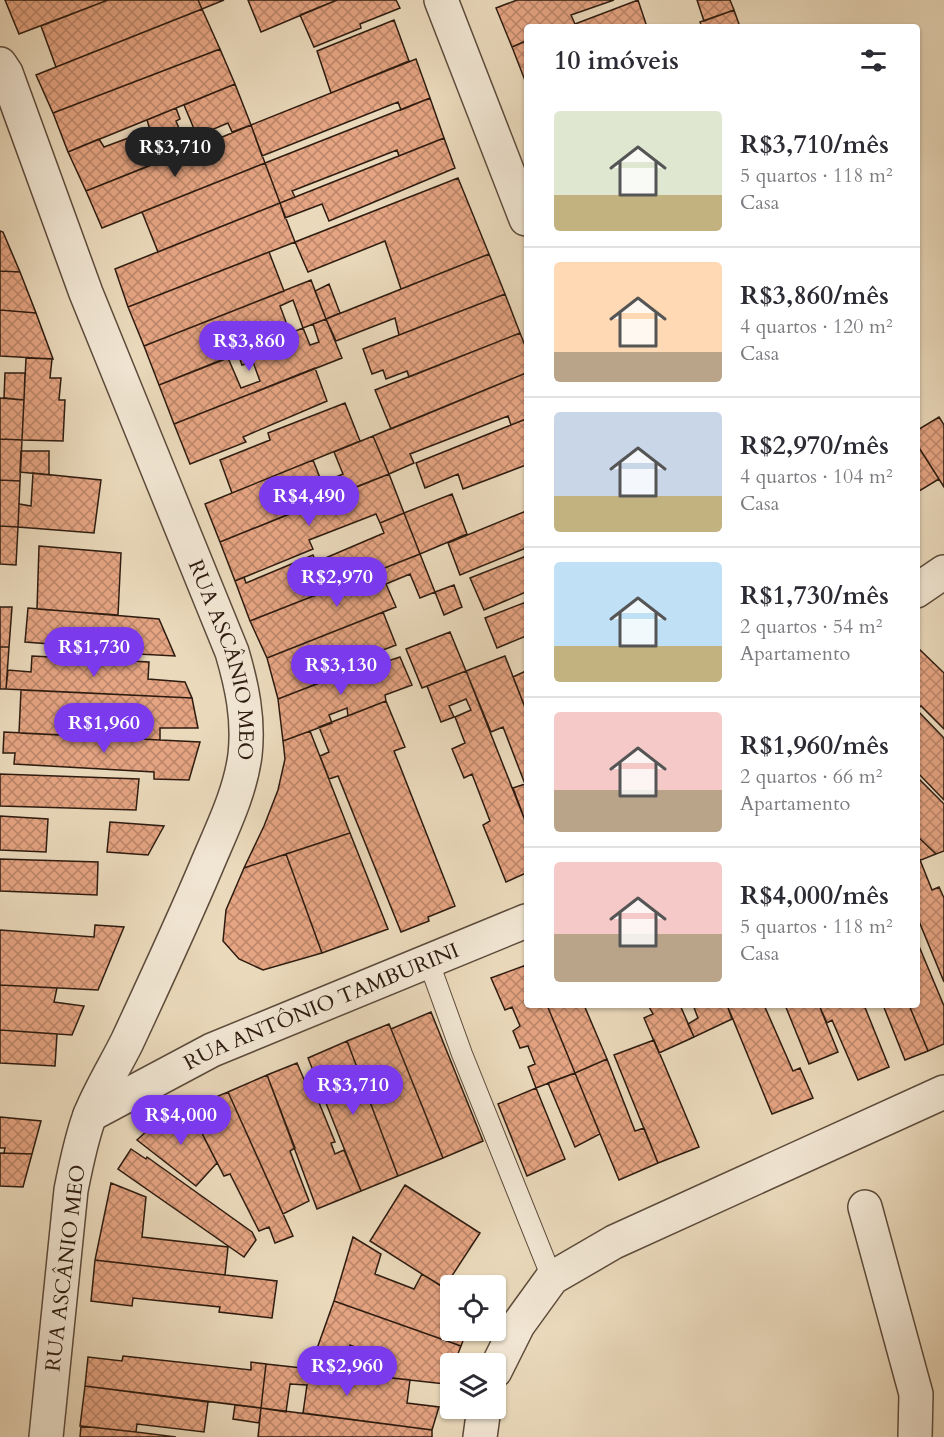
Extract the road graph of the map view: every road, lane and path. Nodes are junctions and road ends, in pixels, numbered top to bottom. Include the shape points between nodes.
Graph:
1 (441, 0) edge
2 (0, 64) edge
3 (524, 214) edge
4 (944, 572) edge
5 (920, 588) edge
6 (524, 922) edge
7 (429, 960) junction
8 (944, 1092) edge
9 (90, 1115) junction
10 (865, 1207) dead end
11 (552, 1278) junction
12 (504, 1353) edge
13 (482, 1419) edge
14 (46, 1437) edge
15 (480, 1437) edge
16 (915, 1437) edge

1 - 3 street
2 - 9 street, RUA ASCÂNIO MEO via 86,293 232,652 246,708 245,754 232,805 191,903
4 - 5 street
6 - 7 street, RUA ANTÔNIO TAMBURINI
7 - 9 street, RUA ANTÔNIO TAMBURINI via 212,1050
7 - 11 lane via 462,1054
8 - 11 street via 614,1242
9 - 14 street, RUA ASCÂNIO MEO via 70,1190
10 - 16 street via 916,1394
11 - 12 street via 518,1324
13 - 15 street

